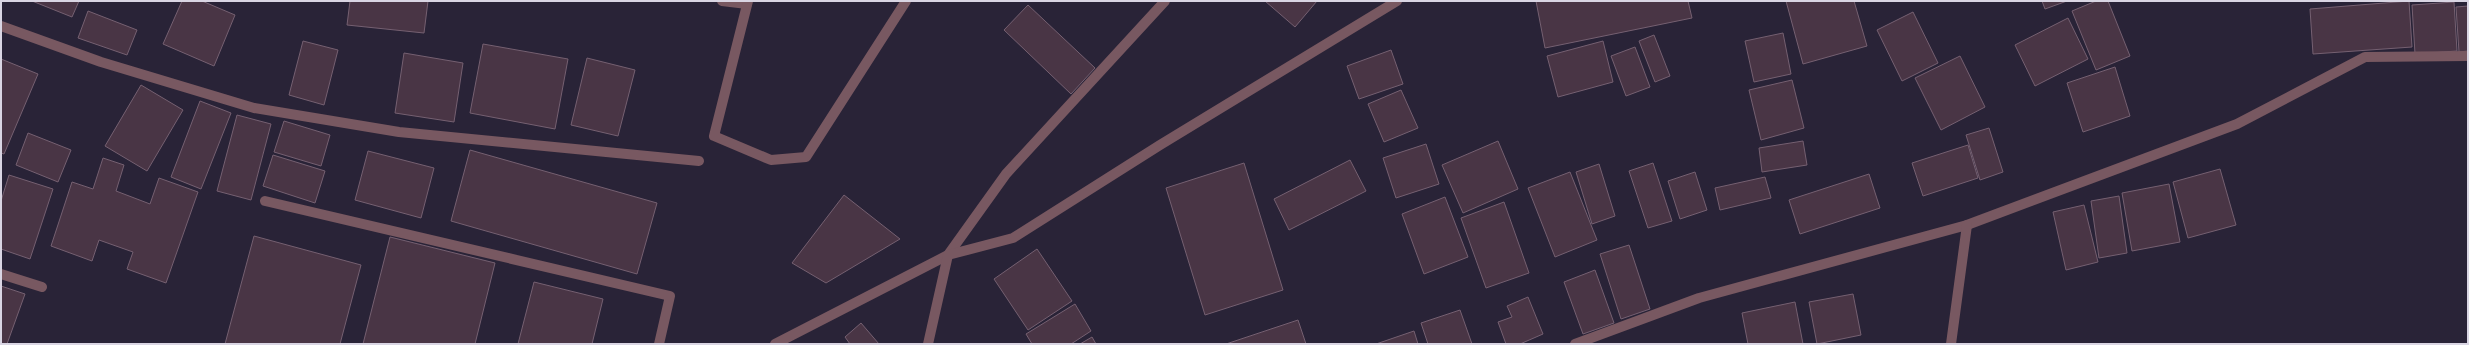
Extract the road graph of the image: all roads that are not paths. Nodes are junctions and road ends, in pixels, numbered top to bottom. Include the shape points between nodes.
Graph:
1 (722, 1) edge
2 (906, 1) edge
3 (1165, 1) edge
4 (1397, 1) edge
5 (747, 3) edge
6 (1, 26) edge
7 (2468, 56) edge
8 (699, 161) dead end
9 (265, 201) dead end
10 (1967, 225) junction
11 (948, 255) junction
12 (1, 274) edge
13 (42, 287) dead end
14 (659, 344) edge
15 (775, 344) edge
16 (928, 344) edge
17 (1575, 344) edge
18 (1951, 344) edge

1 - 5 street
2 - 5 street via 806,157 771,160 714,136
3 - 11 street via 1006,174
4 - 11 street via 1012,238
6 - 8 street via 101,62 254,108 399,132
7 - 10 street via 2365,57 2237,124
9 - 14 street via 670,296
10 - 17 street via 1698,298
10 - 18 street
11 - 15 street
11 - 16 street
12 - 13 street

